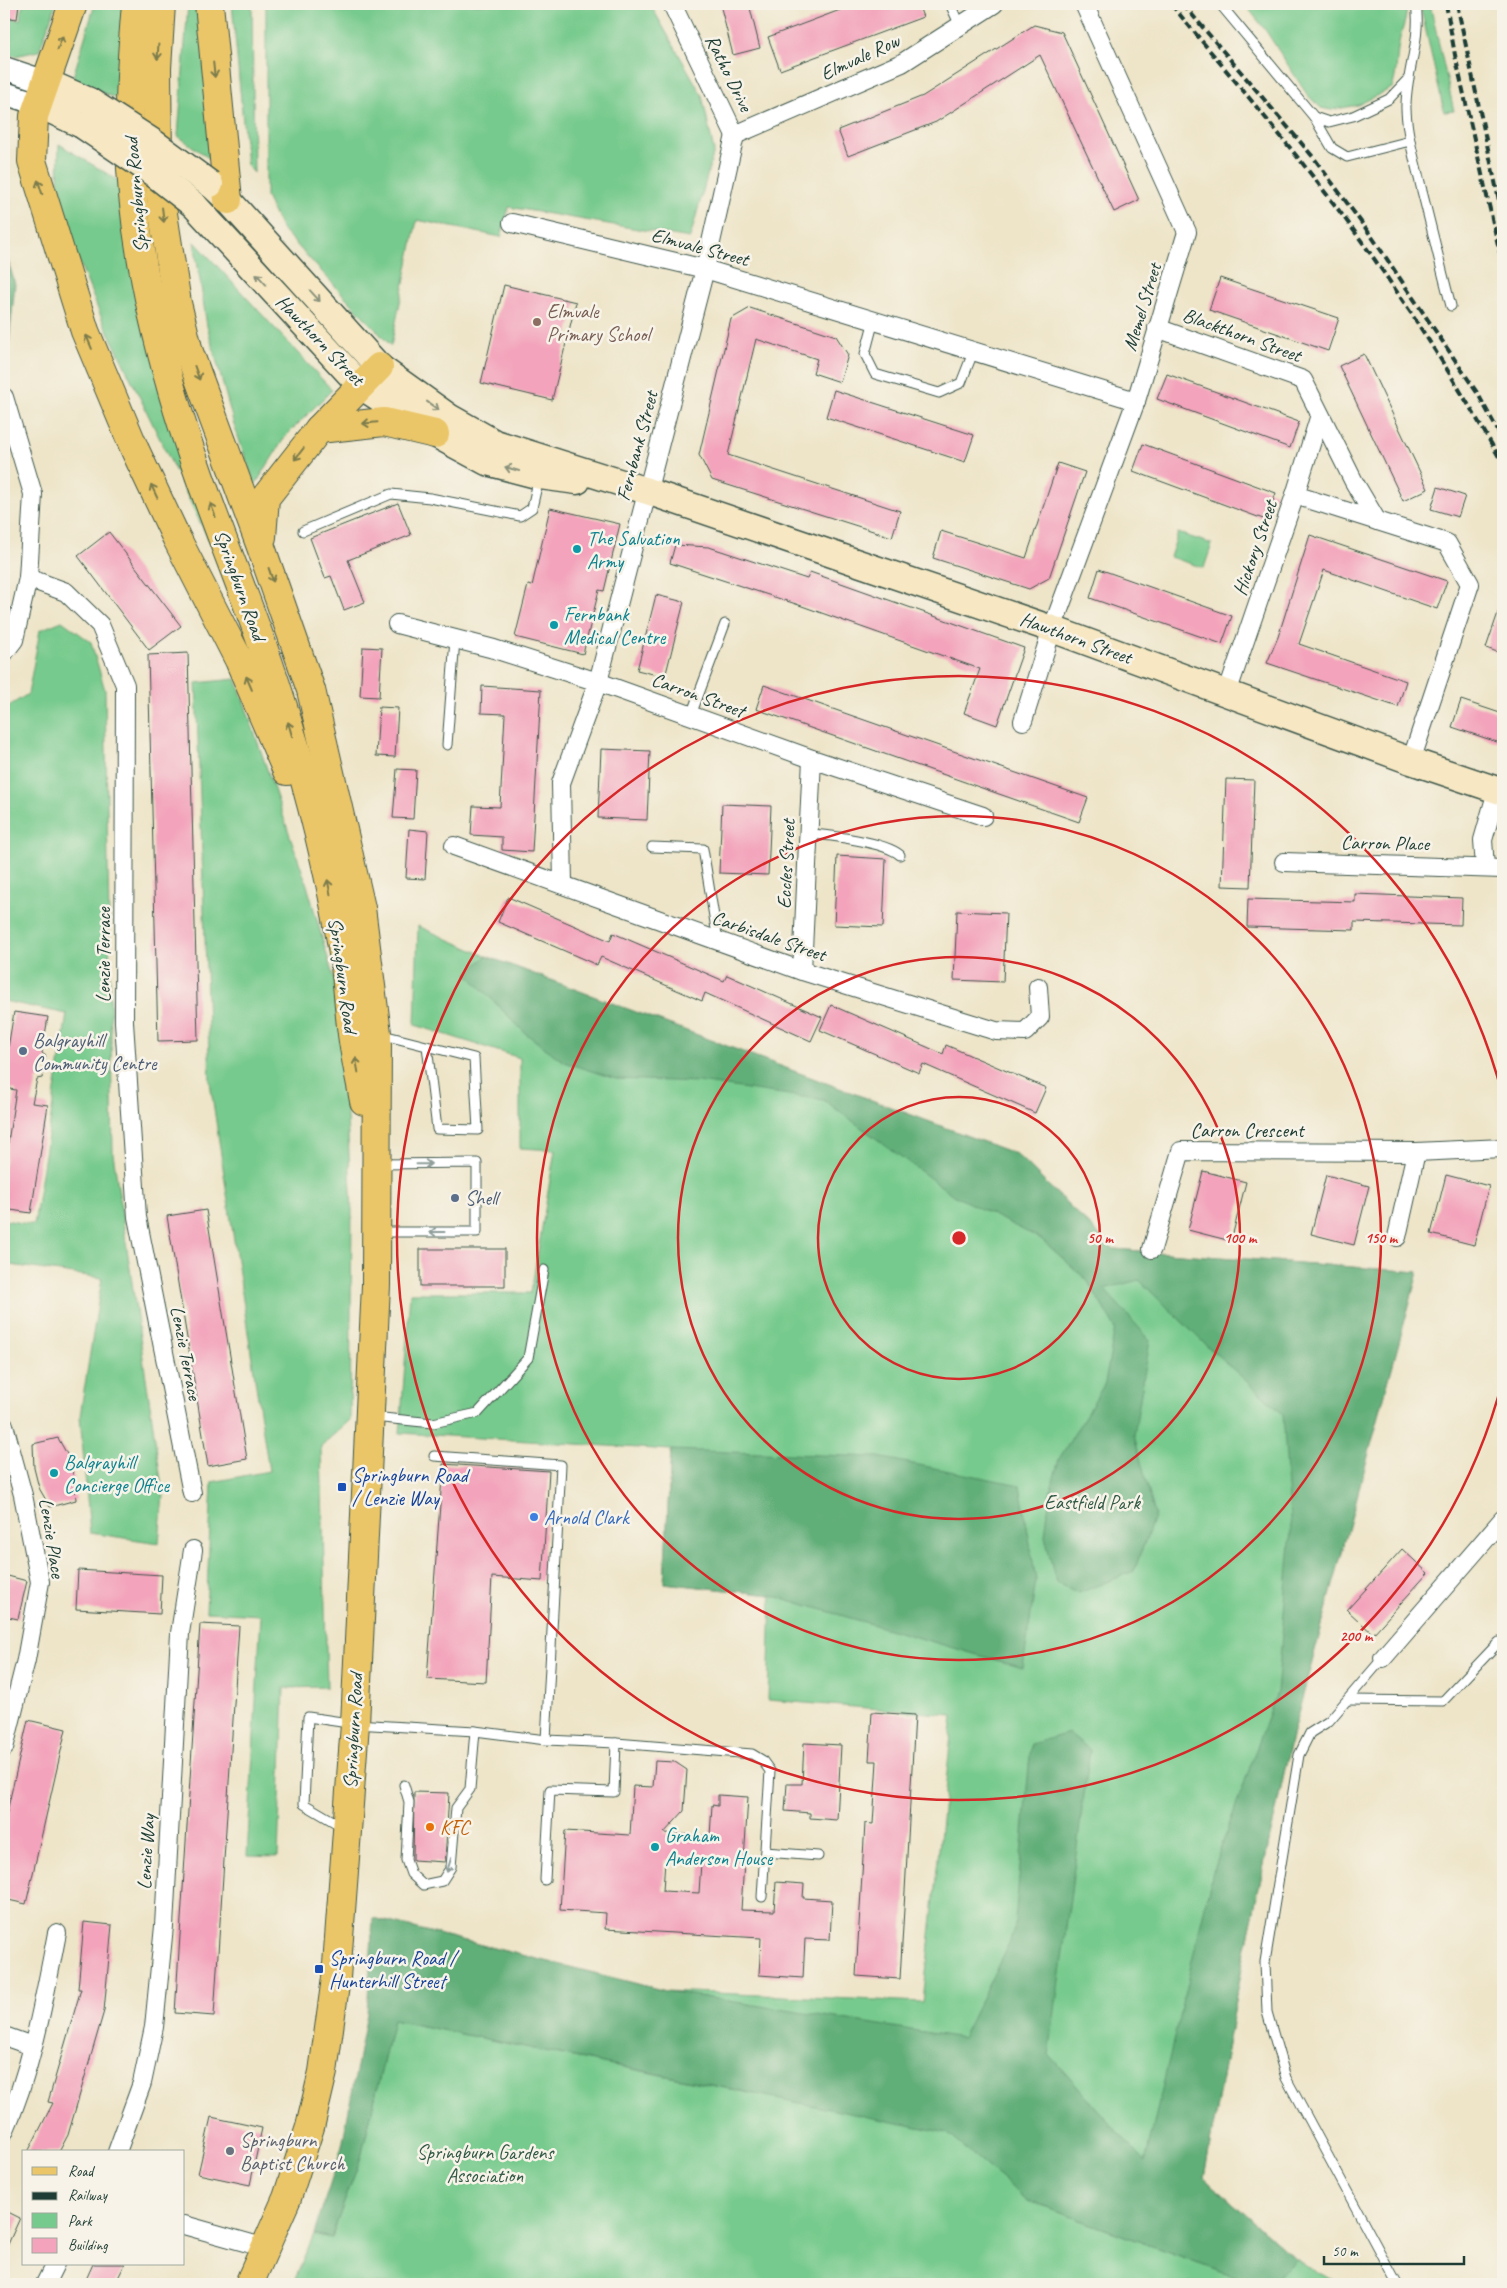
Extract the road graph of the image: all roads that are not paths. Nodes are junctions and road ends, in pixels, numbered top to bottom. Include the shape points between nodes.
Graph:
1 (73, 4) edge
2 (136, 4) edge
3 (161, 4) edge
4 (209, 4) edge
5 (672, 4) edge
6 (950, 4) edge
7 (994, 4) edge
8 (1084, 4) edge
9 (1220, 4) edge
10 (1416, 4) edge
11 (960, 26) junction
12 (4, 68) edge
13 (1409, 78) junction
14 (4, 93) edge
15 (42, 93) junction
16 (85, 113) junction
17 (1314, 117) junction
18 (735, 135) junction
19 (1410, 141) junction
20 (219, 192) junction
21 (200, 211) junction
22 (512, 223) dead end
23 (705, 269) junction
24 (1450, 306) dead end
25 (874, 320) junction
26 (1157, 328) junction
27 (974, 350) junction
28 (370, 376) junction
29 (4, 397) edge
30 (1136, 400) junction
31 (1320, 415) junction
32 (7, 421) edge
33 (319, 429) junction
34 (435, 434) junction
35 (541, 467) junction
36 (647, 491) junction
37 (1295, 495) junction
38 (1377, 521) junction
39 (303, 531) dead end
40 (261, 547) junction
41 (28, 578) junction
42 (397, 624) dead end
43 (725, 624) dead end
44 (1052, 629) junction
45 (455, 639) junction
46 (4, 653) edge
47 (598, 682) junction
48 (1227, 693) junction
49 (691, 715) junction
50 (1023, 721) dead end
51 (447, 745) dead end
52 (812, 759) junction
53 (1411, 761) junction
54 (1500, 792) edge
55 (983, 816) dead end
56 (809, 834) junction
57 (454, 846) dead end
58 (652, 847) dead end
59 (900, 855) dead end
60 (323, 857) junction
61 (1284, 862) dead end
62 (1485, 867) junction
63 (1503, 869) edge
64 (562, 884) junction
65 (718, 941) junction
66 (802, 971) junction
67 (1038, 987) dead end
68 (377, 1034) junction
69 (427, 1046) junction
70 (1503, 1148) edge
71 (1416, 1152) junction
72 (375, 1164) junction
73 (377, 1232) junction
74 (1397, 1237) dead end
75 (1152, 1249) dead end
76 (544, 1270) dead end
77 (370, 1416) junction
78 (4, 1425) edge
79 (434, 1456) dead end
80 (192, 1493) dead end
81 (1503, 1519) edge
82 (193, 1550) dead end
83 (1499, 1642) dead end
84 (1383, 1658) joint
85 (1348, 1700) junction
86 (354, 1724) junction
87 (475, 1731) junction
88 (546, 1740) junction
89 (616, 1743) junction
90 (4, 1748) edge
91 (404, 1785) dead end
92 (347, 1830) junction
93 (765, 1852) junction
94 (818, 1856) dead end
95 (545, 1880) dead end
96 (762, 1897) dead end
97 (57, 1933) dead end
98 (4, 2036) edge
99 (32, 2046) junction
100 (4, 2132) edge
101 (119, 2150) edge
102 (185, 2225) edge
103 (266, 2248) junction
104 (54, 2266) edge
105 (44, 2284) edge
106 (249, 2284) edge
107 (1397, 2284) edge

15 -> 1 main road
60 -> 2 main road, Springburn Road via 288,722 191,449 156,329 144,274 132,177 130,103
3 -> 40 main road, Springburn Road via 157,68 158,165 177,303 189,352
4 -> 20 main road
5 - 18 street, Ratho Drive
6 - 11 lane
7 - 11 street, Elmvale Row
8 - 26 street, Memel Street via 1187,232
9 - 17 lane
10 - 13 lane via 1416,48
11 - 18 street, Elmvale Row via 902,63
12 - 15 street
13 - 17 lane via 1389,99 1353,116 1330,122
13 - 19 lane via 1406,109
14 - 15 street
15 - 16 main road, Hawthorn Street
60 -> 15 main road via 239,660 176,538 85,331 32,161 34,116
16 - 20 main road, Hawthorn Street, bridge via 154,143
16 - 21 main road, Hawthorn Street, bridge
17 - 19 lane via 1332,148 1347,157
18 - 23 street, Fernbank Street
19 - 24 lane
20 - 21 main road
20 -> 28 main road, Hawthorn Street
28 -> 21 main road, Hawthorn Street
22 - 23 street, Elmvale Street
23 - 25 street, Elmvale Street
23 - 36 street, Fernbank Street
25 - 27 street, Elmvale Street
25 - 27 lane via 865,354 875,374 939,393 961,383
26 - 30 street, Memel Street
26 - 31 street, Blackthorn Street via 1303,380
27 - 30 street, Elmvale Street
28 - 33 main road
28 - 34 main road, Hawthorn Street
28 -> 35 main road, Hawthorn Street
29 - 32 street
30 - 44 street, Memel Street
31 - 37 street, Hickory Street
31 - 38 street, Blackthorn Street
32 - 41 street via 33,494
34 -> 33 main road via 384,422
33 -> 40 main road via 265,498
35 -> 34 main road, Hawthorn Street via 487,462
35 - 36 main road, Hawthorn Street
35 - 39 lane via 532,508 520,516 430,498 391,494
36 - 44 main road, Hawthorn Street
36 - 47 street, Fernbank Street
37 - 38 street
37 - 48 street, Hickory Street
38 - 53 street via 1447,543 1470,584
40 -> 68 main road, Springburn Road via 311,690 361,908
41 - 46 street via 14,640
41 - 80 street, Lenzie Terrace via 66,592 100,625 125,685 124,1022 137,1217
42 - 45 street, Carron Street
43 - 49 lane
44 - 48 main road, Hawthorn Street
44 - 50 street, Memel Street
45 - 47 street, Carron Street
45 - 51 lane
47 - 49 street, Carron Street
47 - 64 street, Fernbank Street via 561,783
48 - 53 main road, Hawthorn Street
49 - 52 street, Carron Street
52 - 55 street, Carron Street
52 - 56 street, Eccles Street
53 - 54 main road, Hawthorn Street
54 - 62 street via 1483,840
56 - 59 lane via 881,845
56 - 66 street, Eccles Street
57 - 64 street, Carbisdale Street
58 - 65 lane via 703,849
72 -> 60 main road, Springburn Road via 352,1036 345,965
61 - 62 street, Carron Place
62 - 63 street
64 - 65 street, Carbisdale Street
65 - 66 street, Carbisdale Street
66 - 67 street, Carbisdale Street via 996,1031 1025,1032 1040,1017
68 - 69 lane
68 - 72 main road, Springburn Road
69 - 69 lane via 474,1058 478,1130 438,1129
70 - 71 street, Carron Crescent
71 - 74 street
71 - 75 street, Carron Crescent via 1181,1151
72 - 73 main road, Springburn Road
72 -> 73 lane via 478,1163 477,1232
73 - 77 main road, Springburn Road
76 - 77 lane via 528,1358 478,1413 433,1423
77 - 86 main road, Springburn Road
78 - 90 street, Lenzie Place via 23,1495 40,1582 26,1660
79 - 88 lane via 561,1465
81 - 84 street
82 - 101 street, Lenzie Way via 180,1633 164,1926 154,2027 142,2083
83 - 85 lane via 1443,1701
84 - 85 lane
85 - 107 lane via 1329,1721 1310,1733 1299,1754 1265,1962 1267,2012 1286,2078
86 - 87 lane
86 - 92 main road, Springburn Road
86 - 92 lane via 308,1717 304,1804
87 - 88 lane
87 -> 91 lane via 470,1790 456,1808 451,1867 442,1881 423,1885 411,1874 406,1860 409,1802
88 - 89 lane
89 - 93 lane via 752,1754 762,1760 770,1771
89 - 95 lane via 614,1792 550,1790
92 - 103 main road, Springburn Road via 336,1978 323,2072 304,2151
93 - 94 lane
93 - 96 lane
97 - 99 street
98 - 99 street
99 - 100 street via 20,2096
102 - 103 street
103 - 106 main road, Springburn Road
104 - 105 street

